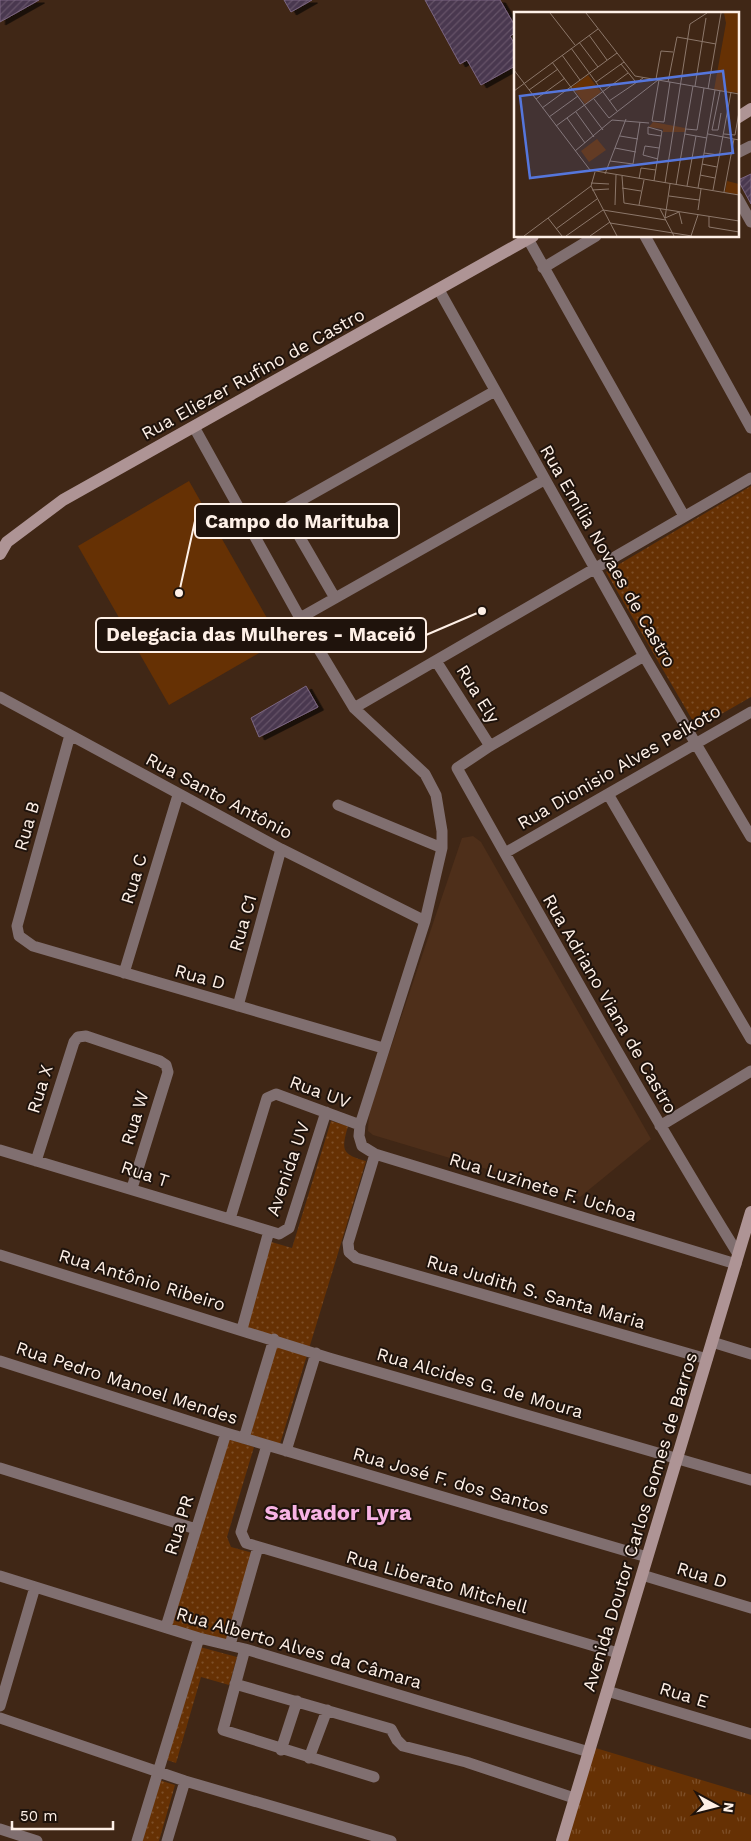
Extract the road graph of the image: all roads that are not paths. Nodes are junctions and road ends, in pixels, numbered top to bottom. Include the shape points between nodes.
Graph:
1 (751, 110) edge
2 (738, 117) edge
3 (751, 146) edge
4 (738, 152) edge
5 (738, 199) edge
6 (751, 222) edge
7 (530, 238) edge
8 (593, 238) edge
9 (647, 238) edge
10 (543, 268) junction
11 (439, 290) junction
12 (495, 392) junction
13 (194, 427) junction
14 (751, 428) edge
15 (751, 478) edge
16 (544, 480) junction
17 (284, 510) junction
18 (684, 516) junction
19 (250, 529) junction
20 (4, 544) edge
21 (0, 554) edge
22 (596, 568) junction
23 (335, 598) junction
24 (300, 618) junction
25 (644, 656) junction
26 (436, 661) junction
27 (0, 697) edge
28 (354, 708) junction
29 (751, 712) edge
30 (70, 735) junction
31 (696, 743) junction
32 (490, 746) junction
33 (178, 794) junction
34 (608, 794) junction
35 (338, 805) dead end
36 (751, 837) edge
37 (442, 848) junction
38 (282, 849) junction
39 (505, 853) junction
40 (425, 921) junction
41 (17, 926) joint
42 (124, 973) junction
43 (238, 1006) junction
44 (86, 1036) joint
45 (751, 1039) edge
46 (383, 1048) junction
47 (751, 1071) edge
48 (326, 1112) junction
49 (360, 1125) junction
50 (660, 1126) junction
51 (0, 1150) edge
52 (375, 1154) junction
53 (36, 1161) junction
54 (132, 1188) junction
55 (751, 1212) edge
56 (230, 1219) junction
57 (749, 1229) edge
58 (274, 1232) junction
59 (0, 1255) edge
60 (737, 1259) junction
61 (242, 1329) junction
62 (274, 1339) junction
63 (712, 1342) junction
64 (316, 1353) junction
65 (751, 1354) edge
66 (707, 1360) junction
67 (0, 1361) edge
68 (226, 1433) junction
69 (244, 1438) junction
70 (267, 1445) junction
71 (286, 1451) junction
72 (677, 1457) junction
73 (0, 1468) edge
74 (751, 1480) edge
75 (196, 1529) junction
76 (258, 1548) junction
77 (647, 1558) junction
78 (642, 1575) junction
79 (0, 1576) edge
80 (35, 1587) junction
81 (751, 1608) edge
82 (166, 1627) junction
83 (199, 1638) junction
84 (230, 1645) junction
85 (245, 1649) junction
86 (618, 1653) junction
87 (235, 1684) junction
88 (607, 1691) junction
89 (297, 1701) junction
90 (0, 1706) edge
91 (327, 1710) junction
92 (0, 1718) edge
93 (751, 1734) edge
94 (281, 1750) junction
95 (588, 1752) junction
96 (309, 1758) junction
97 (157, 1771) junction
98 (374, 1777) dead end
99 (185, 1781) junction
100 (574, 1798) junction
101 (0, 1829) edge
102 (37, 1841) edge
103 (137, 1841) edge
104 (167, 1841) edge
105 (391, 1841) edge
106 (562, 1841) edge

1 - 2 street
3 - 4 street
5 - 6 street
7 - 10 street
7 - 11 street, Rua Eliezer Rufino de Castro
8 - 10 street
9 - 14 street
10 - 18 street
11 - 12 street, Rua Emília Novaes de Castro
11 - 13 street, Rua Eliezer Rufino de Castro
12 - 16 street, Rua Emília Novaes de Castro
12 - 17 street
13 - 19 street
13 - 20 street, Rua Eliezer Rufino de Castro via 63,500
15 - 18 street
16 - 22 street, Rua Emília Novaes de Castro
16 - 23 street
17 - 19 street
17 - 23 street
18 - 22 street
19 - 24 street
20 - 21 street, Rua Eliezer Rufino de Castro
22 - 25 street, Rua Emília Novaes de Castro
22 - 26 street
23 - 24 street
24 - 28 street
25 - 31 street, Rua Emília Novaes de Castro
25 - 32 street
26 - 28 street
26 - 32 street, Rua Ely
27 - 30 street, Rua Santo Antônio
28 - 37 street via 425,774 436,795
29 - 31 street, Rua Dionisio Alves Peikoto
30 - 33 street, Rua Santo Antônio
30 - 41 street, Rua B
31 - 34 street, Rua Dionisio Alves Peikoto
31 - 36 street, Rua Emília Novaes de Castro
32 - 39 street, Rua Adriano Viana de Castro via 457,768
33 - 38 street, Rua Santo Antônio
33 - 42 street, Rua C
34 - 39 street, Rua Dionisio Alves Peikoto
34 - 45 street
35 - 37 street
37 - 40 street
38 - 40 street, Rua Santo Antônio
38 - 43 street, Rua C1
39 - 50 street, Rua Adriano Viana de Castro
40 - 46 street
41 - 42 street, Rua D via 19,936 33,946
42 - 43 street, Rua D
43 - 46 street, Rua D
44 - 53 street, Rua X via 78,1037 74,1042
44 - 54 street, Rua W via 166,1065 168,1072
46 - 49 street
47 - 50 street
48 - 49 street, Rua UV
48 - 56 street, Rua UV via 276,1094 267,1098
48 - 58 street, Avenida UV via 289,1228
49 - 52 street via 362,1146
50 - 60 street, Rua Adriano Viana de Castro
51 - 53 street, Rua T
52 - 60 street, Rua Luzinete F. Uchoa
52 - 66 street, Rua Judith S. Santa Maria via 348,1243 349,1252 356,1258
53 - 54 street, Rua T
54 - 56 street, Rua T
55 - 57 street, Avenida Doutor Carlos Gomes de Barros
56 - 58 street, Rua T
57 - 60 street, Avenida Doutor Carlos Gomes de Barros
58 - 61 street
59 - 61 street, Rua Antônio Ribeiro
60 - 63 street, Avenida Doutor Carlos Gomes de Barros
61 - 62 street, Rua Antônio Ribeiro
62 - 64 street, Rua Alcides G. de Moura
62 - 69 street
63 - 65 street
63 - 66 street, Avenida Doutor Carlos Gomes de Barros
64 - 71 street
64 - 72 street, Rua Alcides G. de Moura
66 - 72 street, Avenida Doutor Carlos Gomes de Barros
67 - 68 street, Rua Pedro Manoel Mendes
68 - 69 street, Rua Pedro Manoel Mendes
68 - 75 street, Rua PR
69 - 70 street, Rua José F. dos Santos
70 - 71 street, Rua José F. dos Santos
70 - 76 street, Rua Liberato Mitchell via 241,1532 246,1543
71 - 77 street, Rua José F. dos Santos
72 - 74 street
72 - 77 street, Avenida Doutor Carlos Gomes de Barros
73 - 75 street
75 - 82 street, Rua PR
76 - 84 street
76 - 86 street, Rua Liberato Mitchell
77 - 78 street, Avenida Doutor Carlos Gomes de Barros
78 - 81 street, Rua D
78 - 86 street, Avenida Doutor Carlos Gomes de Barros
79 - 80 street, Rua Alberto Alves da Câmara
80 - 82 street, Rua Alberto Alves da Câmara
80 - 90 street
82 - 83 street, Rua Alberto Alves da Câmara
83 - 84 street, Rua Alberto Alves da Câmara
83 - 97 street
84 - 85 street, Rua Alberto Alves da Câmara
85 - 87 street
85 - 95 street, Rua Alberto Alves da Câmara
86 - 88 street, Avenida Doutor Carlos Gomes de Barros
87 - 89 street
87 - 94 street via 223,1730
88 - 93 street, Rua E
88 - 95 street, Avenida Doutor Carlos Gomes de Barros
89 - 91 street
89 - 94 street
91 - 96 street
91 - 100 street via 392,1728 403,1746 466,1762
92 - 97 street
94 - 96 street
95 - 100 street, Avenida Doutor Carlos Gomes de Barros
96 - 98 street
97 - 99 street
97 - 103 street
99 - 104 street
99 - 105 street
100 - 106 street, Avenida Doutor Carlos Gomes de Barros
101 - 102 street

